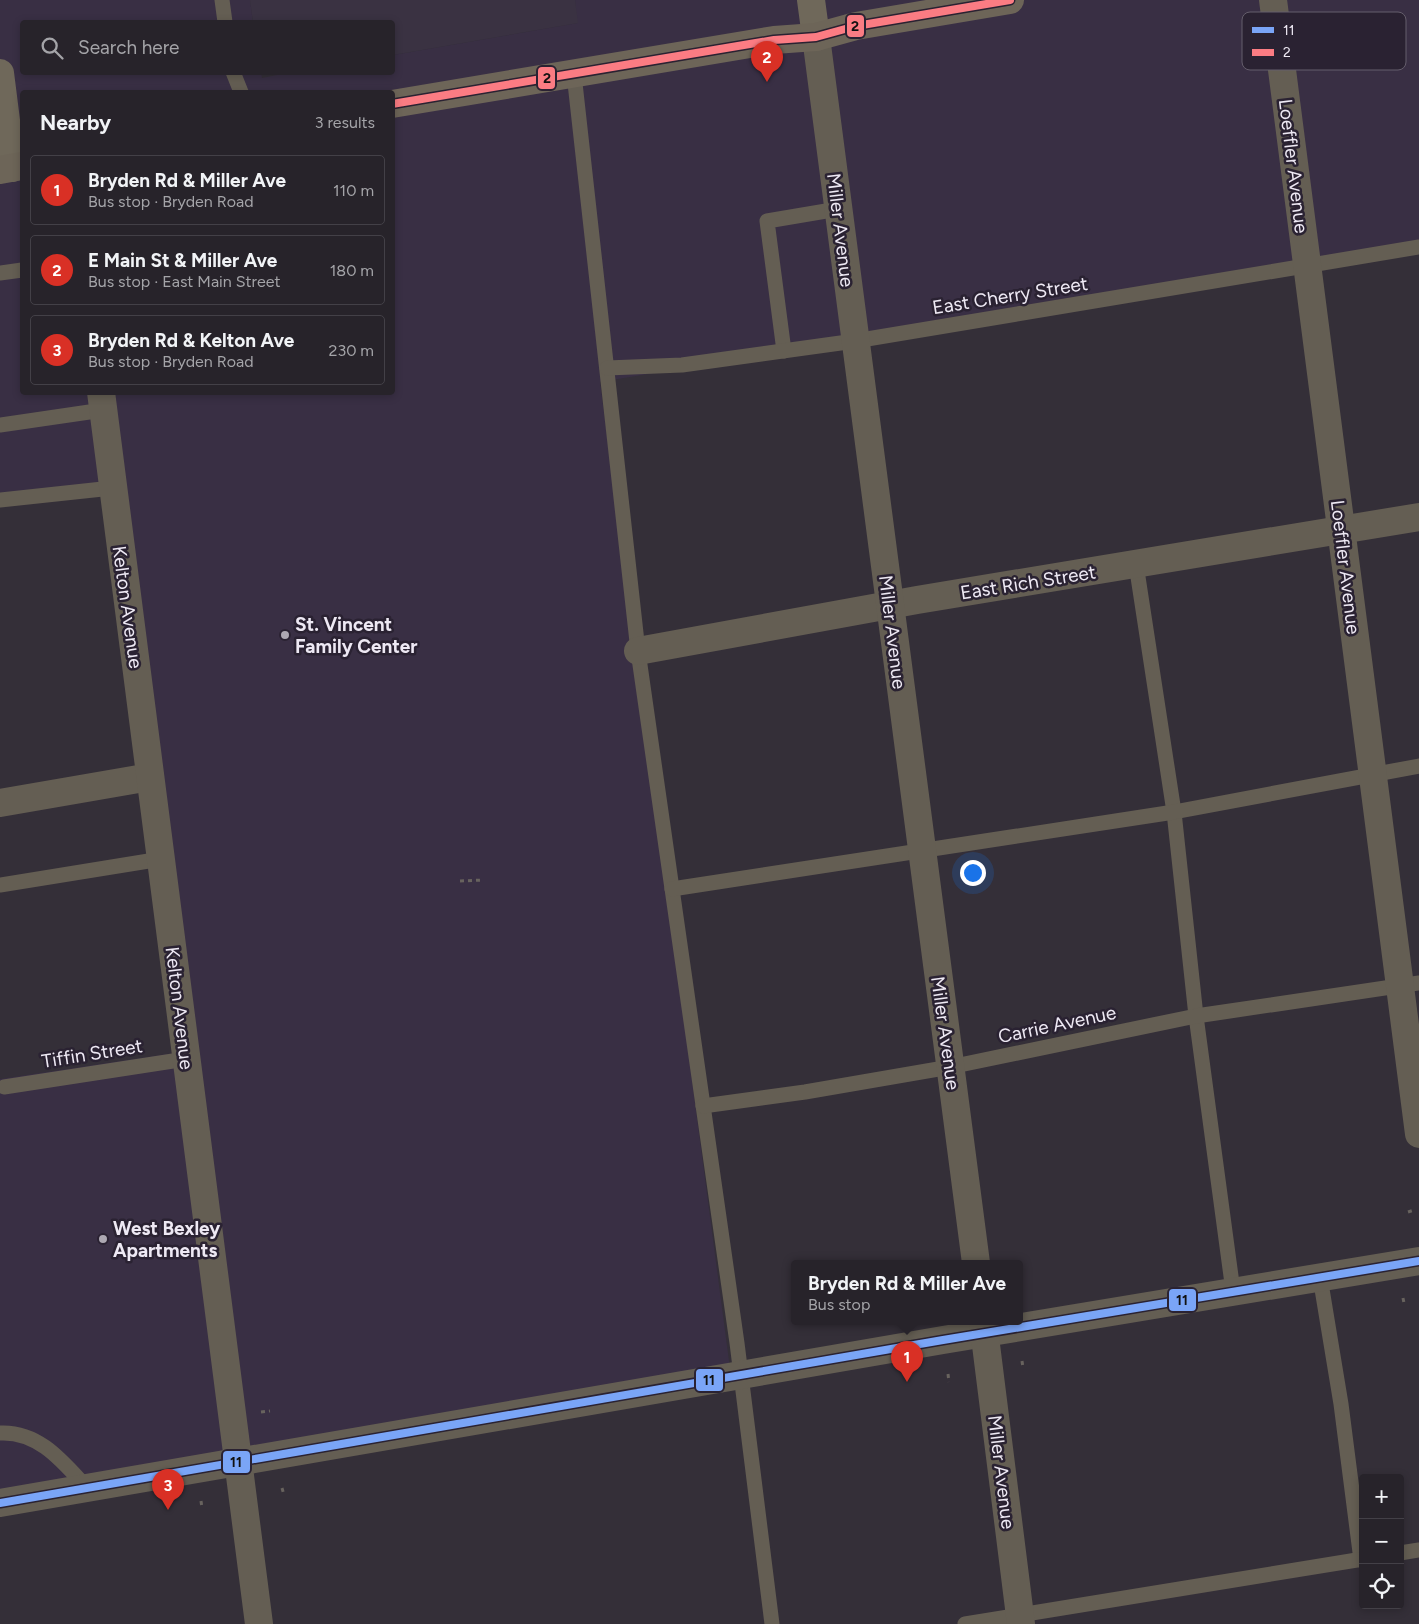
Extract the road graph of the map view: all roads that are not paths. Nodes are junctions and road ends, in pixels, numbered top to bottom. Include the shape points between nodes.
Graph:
1 (222, 0) edge
2 (811, 0) edge
3 (1010, 0) edge
4 (225, 20) edge
5 (816, 37) junction
6 (1282, 70) edge
7 (0, 73) edge
8 (574, 74) junction
9 (234, 75) edge
10 (240, 90) edge
11 (395, 104) edge
12 (12, 168) edge
13 (838, 209) junction
14 (1419, 247) edge
15 (1307, 266) junction
16 (20, 270) edge
17 (0, 273) edge
18 (855, 341) junction
19 (784, 351) junction
20 (607, 368) junction
21 (102, 401) edge
22 (0, 425) edge
23 (112, 488) junction
24 (0, 500) edge
25 (1419, 517) edge
26 (1341, 530) junction
27 (1136, 564) junction
28 (890, 605) junction
29 (638, 651) junction
30 (1419, 766) edge
31 (1372, 774) junction
32 (150, 777) junction
33 (0, 803) edge
34 (1174, 812) junction
35 (922, 851) junction
36 (161, 859) junction
37 (0, 885) edge
38 (672, 889) junction
39 (1409, 985) edge
40 (1196, 1016) junction
41 (186, 1059) junction
42 (950, 1067) junction
43 (4, 1087) dead end
44 (703, 1106) junction
45 (1419, 1134) edge
46 (976, 1260) edge
47 (1419, 1261) edge
48 (1320, 1277) junction
49 (1233, 1291) junction
50 (1023, 1321) edge
51 (998, 1325) edge
52 (984, 1327) edge
53 (741, 1375) junction
54 (0, 1433) edge
55 (238, 1463) junction
56 (87, 1488) junction
57 (0, 1503) edge
58 (1359, 1538) edge
59 (1419, 1550) edge
60 (1404, 1552) edge
61 (1359, 1561) edge
62 (1020, 1619) edge
63 (259, 1624) edge
64 (772, 1624) edge
65 (965, 1624) edge

1 - 4 lane
2 - 5 main road, Miller Avenue
3 - 5 main road via 856,26
5 - 8 main road via 774,40
5 - 13 street, Miller Avenue
6 - 15 street, Loeffler Avenue
7 - 12 main road
8 - 11 main road
8 - 20 lane
9 - 10 lane
13 - 18 street, Miller Avenue
13 - 19 lane via 766,221
14 - 15 lane, East Cherry Street
15 - 18 lane, East Cherry Street
15 - 26 street, Loeffler Avenue
16 - 17 lane
18 - 19 lane, East Cherry Street
18 - 28 street, Miller Avenue
19 - 20 lane, East Cherry Street via 682,365
20 - 29 lane
21 - 22 lane
21 - 23 street, Kelton Avenue
23 - 24 lane
23 - 32 street, Kelton Avenue
25 - 26 street, East Rich Street
26 - 27 street, East Rich Street
26 - 31 street, Loeffler Avenue
27 - 28 street, East Rich Street
27 - 34 lane
28 - 29 street, East Rich Street
28 - 35 street, Miller Avenue
29 - 38 lane
30 - 31 lane
31 - 34 lane
31 - 39 street, Loeffler Avenue
32 - 33 street
32 - 36 street, Kelton Avenue
34 - 35 lane
34 - 40 lane
35 - 38 lane
35 - 42 street, Miller Avenue
36 - 37 lane
36 - 41 street, Kelton Avenue
38 - 44 lane
39 - 40 lane, Carrie Avenue
39 - 45 street, Loeffler Avenue
40 - 42 lane, Carrie Avenue
40 - 49 lane
41 - 43 lane, Tiffin Street
41 - 55 street, Kelton Avenue
42 - 44 lane, Carrie Avenue
42 - 46 street, Miller Avenue
44 - 53 lane
47 - 48 street
48 - 49 street
48 - 58 lane
49 - 50 street
51 - 52 street
52 - 53 street
52 - 62 street, Miller Avenue
53 - 55 street
53 - 64 lane
54 - 56 lane via 12,1432 36,1440 63,1461
55 - 56 street
55 - 63 street, Kelton Avenue
56 - 57 street
59 - 60 lane
61 - 62 lane
62 - 65 lane

